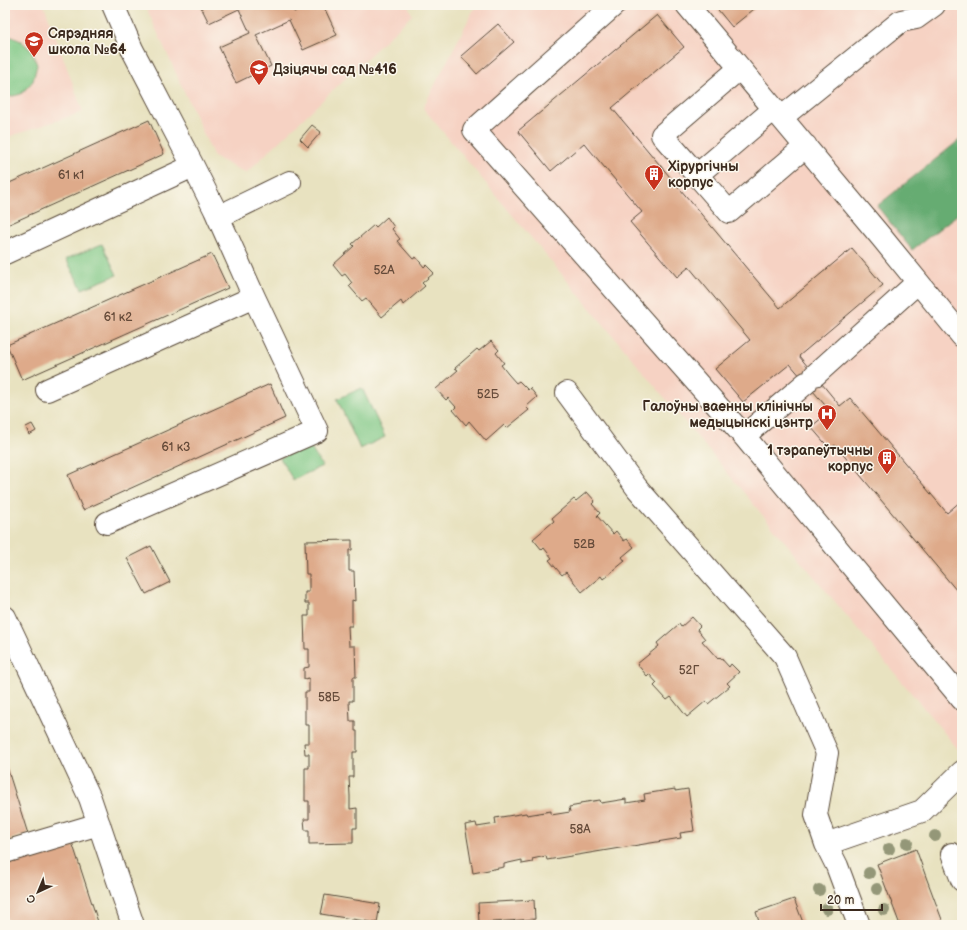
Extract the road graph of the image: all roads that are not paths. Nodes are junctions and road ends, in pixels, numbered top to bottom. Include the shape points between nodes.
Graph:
1 (113, 5) edge
2 (614, 5) edge
3 (687, 5) edge
4 (934, 5) edge
5 (740, 68) junction
6 (778, 113) junction
7 (806, 146) junction
8 (194, 166) junction
9 (697, 175) junction
10 (290, 182) dead end
11 (218, 217) junction
12 (5, 253) edge
13 (918, 282) junction
14 (254, 297) junction
15 (962, 336) edge
16 (47, 390) dead end
17 (567, 393) dead end
18 (744, 436) junction
19 (107, 523) dead end
20 (5, 617) edge
21 (962, 699) edge
22 (962, 772) edge
23 (99, 824) junction
24 (826, 844) junction
25 (5, 852) edge
26 (952, 854) dead end
27 (962, 880) edge
28 (134, 925) edge
29 (860, 925) edge

1 - 8 lane via 132,49
2 - 18 lane via 474,130
3 - 5 lane
4 - 6 lane via 916,18 901,21
5 - 6 lane
5 - 9 lane via 662,135
6 - 7 lane
6 - 9 lane
7 - 9 lane via 729,212
7 - 13 lane
8 - 11 lane
8 - 12 lane
10 - 11 lane
11 - 14 lane
13 - 15 lane
13 - 18 lane
14 - 16 lane
14 - 19 lane via 317,431
17 - 24 lane via 637,488 785,656 827,753 816,815
18 - 21 lane
20 - 23 lane via 90,798
22 - 24 lane via 922,811
23 - 25 lane
23 - 28 lane
24 - 29 lane
26 - 27 lane

